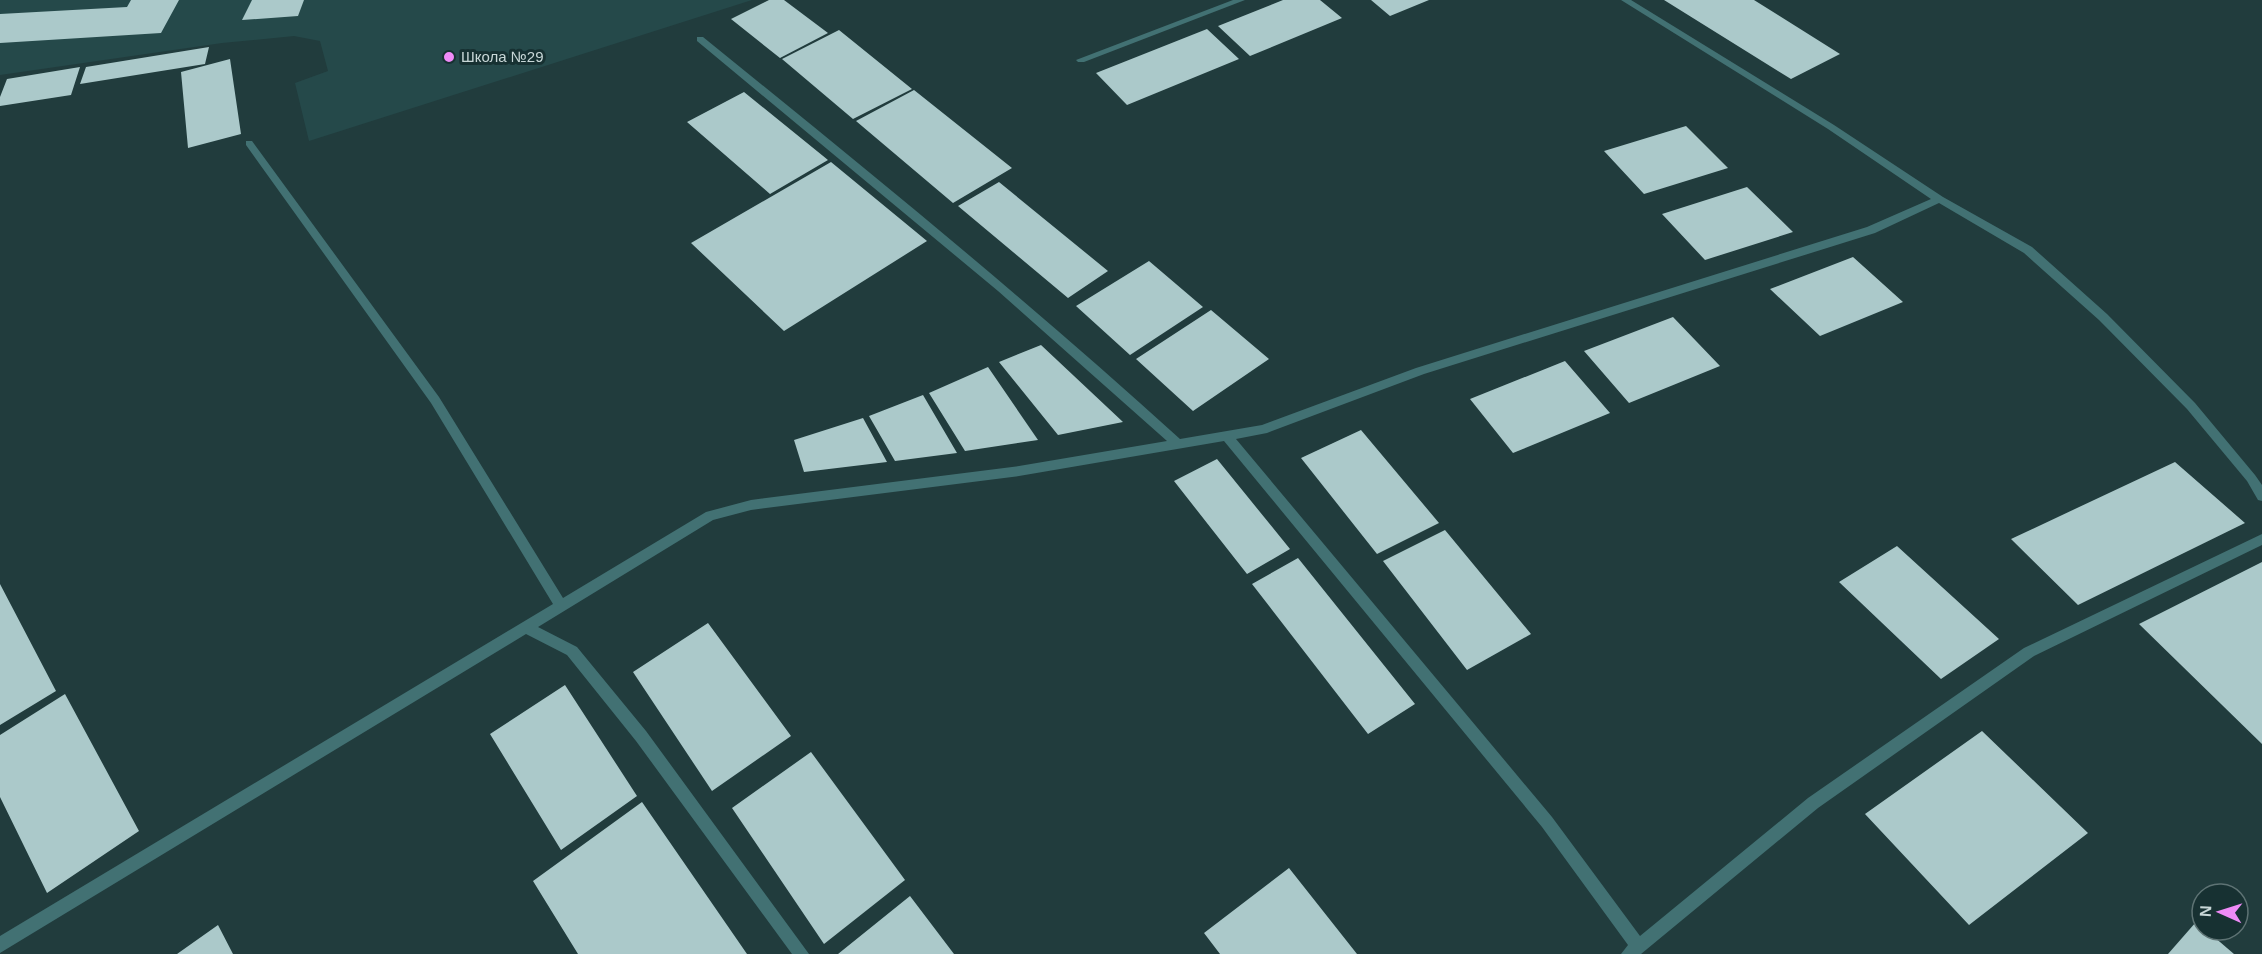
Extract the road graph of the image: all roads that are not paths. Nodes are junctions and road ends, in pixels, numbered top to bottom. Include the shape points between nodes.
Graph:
1 (1241, 0) edge
2 (1625, 0) edge
3 (700, 39) dead end
4 (1081, 60) dead end
5 (249, 142) dead end
6 (1939, 199) junction
7 (1226, 436) junction
8 (1178, 444) junction
9 (2262, 496) edge
10 (2262, 539) edge
11 (560, 604) junction
12 (525, 627) junction
13 (0, 945) edge
14 (1634, 950) edge
15 (801, 954) edge

1 - 4 street
2 - 6 street via 1831,127
3 - 8 street via 952,244
5 - 11 street via 435,400
6 - 7 street via 1870,230 1420,371 1263,430
6 - 9 street via 2028,250 2103,317 2190,406
7 - 8 street
7 - 14 street via 1547,822
8 - 11 street via 1019,471 751,505 710,516
10 - 14 street via 2029,652 1813,803
11 - 12 street
12 - 13 street
12 - 15 street via 572,651 641,736

